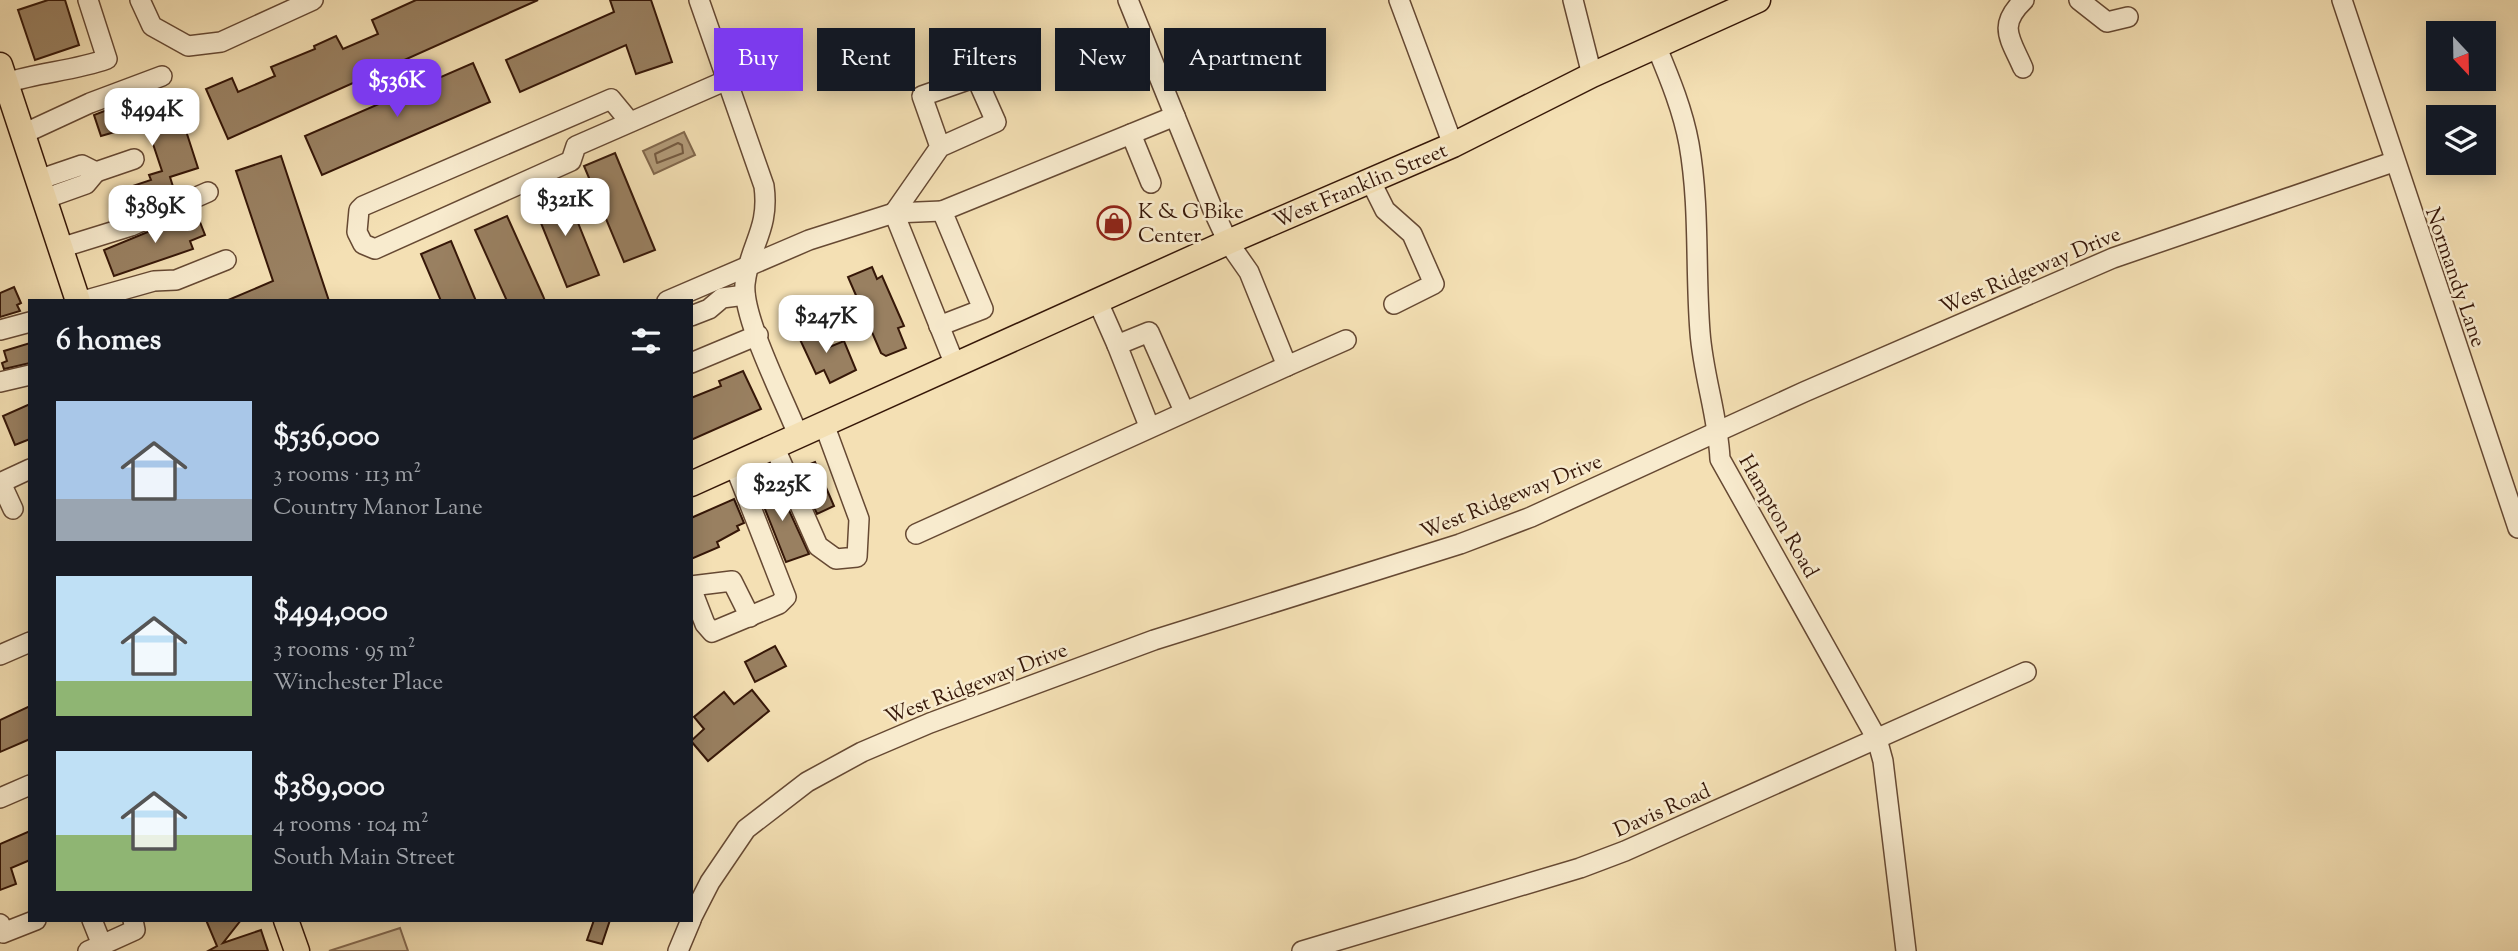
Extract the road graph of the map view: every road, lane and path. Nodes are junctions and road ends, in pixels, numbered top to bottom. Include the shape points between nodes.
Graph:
1 (88, 0) edge
2 (140, 0) edge
3 (313, 0) edge
4 (699, 0) edge
5 (1128, 0) edge
6 (1399, 0) edge
7 (1573, 0) edge
8 (1758, 0) edge
9 (2024, 0) edge
10 (2079, 0) edge
11 (2342, 0) edge
12 (2128, 17) dead end
13 (714, 43) edge
14 (1657, 48) junction
15 (2022, 68) dead end
16 (3, 74) edge
17 (1592, 75) junction
18 (162, 76) dead end
19 (714, 86) edge
20 (731, 91) edge
21 (1175, 116) junction
22 (630, 122) junction
23 (23, 134) junction
24 (1131, 134) junction
25 (1452, 145) junction
26 (940, 147) dead end
27 (134, 159) dead end
28 (2393, 162) junction
29 (1370, 180) junction
30 (1151, 183) dead end
31 (41, 190) junction
32 (208, 192) dead end
33 (942, 211) junction
34 (894, 213) junction
35 (1228, 242) junction
36 (60, 248) junction
37 (226, 260) dead end
38 (748, 265) junction
39 (745, 295) junction
40 (79, 299) edge
41 (87, 299) edge
42 (672, 299) edge
43 (1098, 302) junction
44 (1394, 304) dead end
45 (693, 315) edge
46 (28, 323) edge
47 (939, 326) junction
48 (0, 330) edge
49 (758, 335) junction
50 (1346, 340) dead end
51 (1116, 345) junction
52 (693, 362) edge
53 (955, 365) junction
54 (1287, 366) junction
55 (28, 375) edge
56 (0, 382) edge
57 (1184, 411) junction
58 (824, 424) junction
59 (1149, 426) junction
60 (1719, 433) junction
61 (798, 435) junction
62 (774, 446) junction
63 (734, 464) junction
64 (28, 470) edge
65 (0, 483) edge
66 (693, 483) edge
67 (13, 509) dead end
68 (2518, 528) edge
69 (916, 534) dead end
70 (693, 587) edge
71 (693, 592) edge
72 (750, 617) junction
73 (28, 643) edge
74 (0, 655) edge
75 (2026, 672) dead end
76 (1877, 739) junction
77 (28, 786) edge
78 (0, 799) edge
79 (693, 916) edge
80 (31, 922) edge
81 (92, 922) edge
82 (133, 922) edge
83 (287, 922) edge
84 (690, 922) edge
85 (0, 924) edge
86 (95, 948) edge
87 (297, 951) edge
88 (678, 951) edge
89 (1302, 951) edge
90 (1906, 951) edge

1 - 16 street via 107,59 31,75
2 - 3 street via 152,26 188,46 221,42
4 - 13 street
5 - 21 street
6 - 25 street
7 - 17 street
8 - 14 main road, West Franklin Street
9 - 15 street via 2009,15 2007,30
10 - 12 street via 2107,22
11 - 28 street, Normandy Lane
14 - 17 main road, West Franklin Street
14 - 60 street, Hampton Road via 1689,142 1700,334
16 - 23 main road
17 - 25 main road, West Franklin Street
18 - 23 street
19 - 22 street
20 - 38 street via 767,207 765,225
21 - 24 street
21 - 35 street
22 - 22 street via 576,146 571,162 375,249 362,244 357,232 363,206 611,99
23 - 31 main road
24 - 30 street
24 - 33 street
25 - 29 main road, West Franklin Street
26 - 34 street
27 - 31 street via 96,172 86,184
28 - 60 street, West Ridgeway Drive via 2113,258
28 - 68 street, Normandy Lane
29 - 35 main road, West Franklin Street
29 - 44 street via 1384,211 1412,234 1434,284
31 - 36 main road
32 - 36 street via 131,226
33 - 34 street
33 - 47 street via 983,309
34 - 38 street
34 - 47 street
35 - 43 main road, West Franklin Street
35 - 54 street via 1250,272
36 - 40 main road
37 - 41 street via 176,280 153,281
38 - 39 street
38 - 42 street
39 - 45 street via 722,298
39 - 49 street
43 - 51 street
43 - 53 main road, West Franklin Street
46 - 48 street
47 - 53 street
49 - 52 street
49 - 61 street
50 - 54 street
51 - 57 street via 1149,332
51 - 59 street
53 - 58 main road, West Franklin Street
54 - 57 street
55 - 56 street
57 - 59 street
58 - 61 main road, West Franklin Street
58 - 62 street via 859,519 857,557 836,559 818,546
59 - 69 street
60 - 76 street, Hampton Road via 1720,459
60 - 79 street, West Ridgeway Drive via 1472,540 1154,640 862,752 807,782 746,830 710,881
61 - 62 main road, West Franklin Street
62 - 63 main road, West Franklin Street
63 - 66 main road, West Franklin Street
63 - 72 street via 786,593 779,604
64 - 65 street
65 - 67 street
70 - 72 street via 732,581
71 - 72 street via 712,632
73 - 74 street
75 - 76 street, Davis Road
76 - 89 street, Davis Road via 1580,868
76 - 90 street, Hampton Road
77 - 78 street
80 - 85 street via 3,933
81 - 86 street
82 - 86 street via 135,930
83 - 87 main road
84 - 88 street, West Ridgeway Drive

